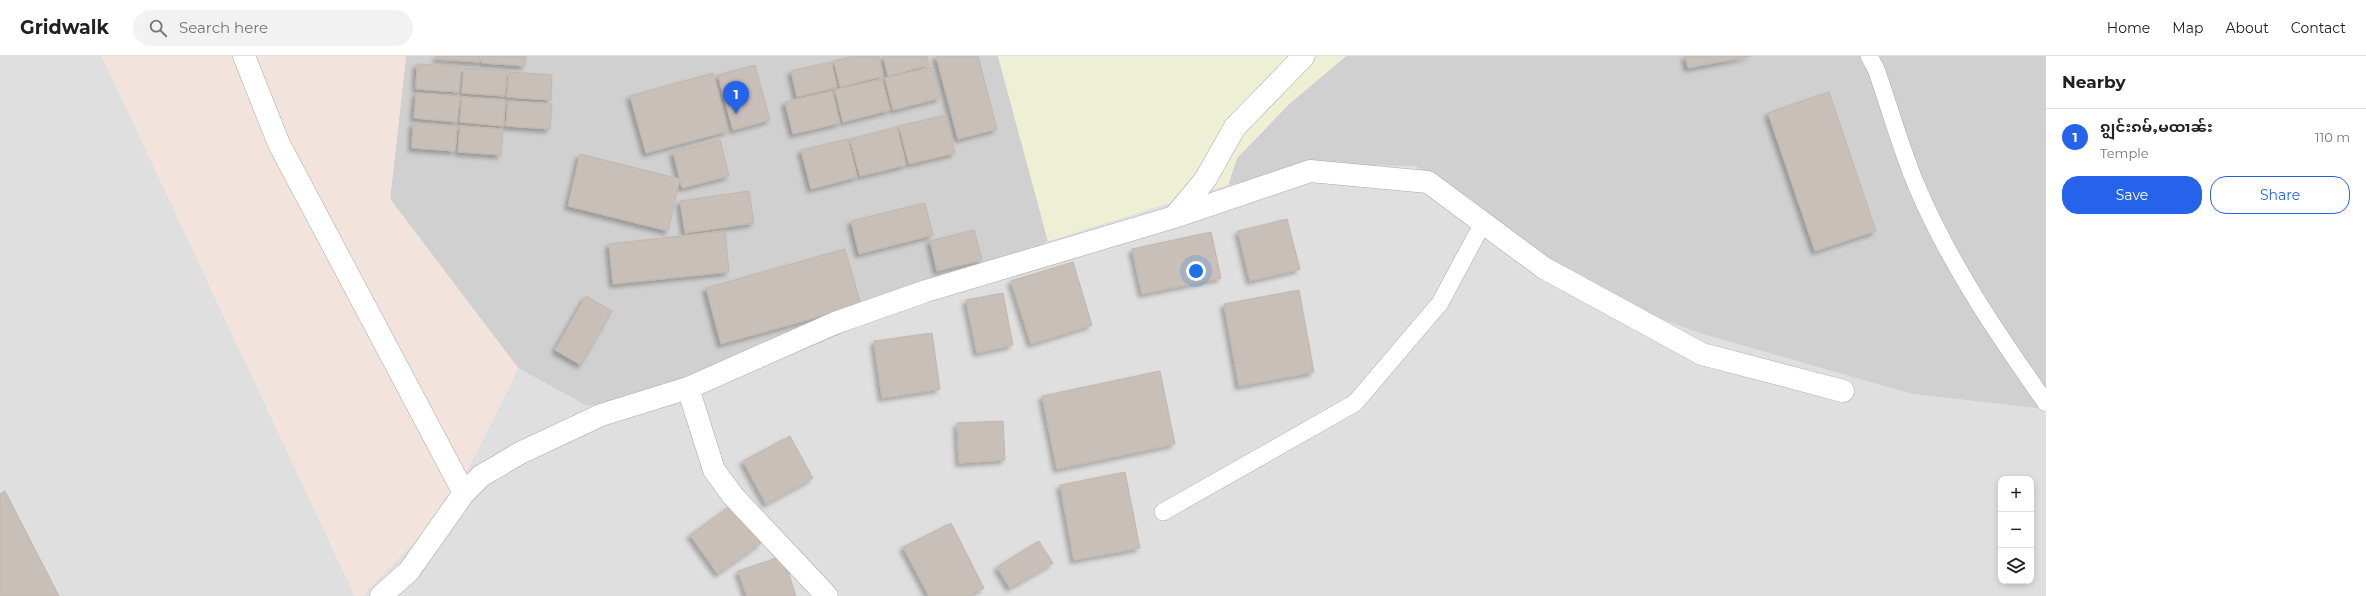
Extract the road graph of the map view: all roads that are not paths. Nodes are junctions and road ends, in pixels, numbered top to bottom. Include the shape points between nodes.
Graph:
1 (244, 56) edge
2 (1304, 56) edge
3 (1869, 56) edge
4 (1174, 217) junction
5 (1483, 223) junction
6 (688, 388) junction
7 (1843, 391) dead end
8 (2046, 403) edge
9 (464, 493) junction
10 (1163, 512) dead end
11 (381, 596) edge
12 (827, 596) edge

1 - 9 street via 279,144
2 - 4 street via 1235,127 1205,180
3 - 8 lane via 1876,68 1918,189 1988,320
4 - 5 street via 1310,171 1428,182
4 - 6 street via 926,291 835,324
5 - 7 street via 1544,268 1702,354
5 - 10 lane via 1440,303 1355,403
6 - 9 street via 601,414 520,453 481,476
6 - 12 street via 714,470 738,502
9 - 11 street via 409,572

